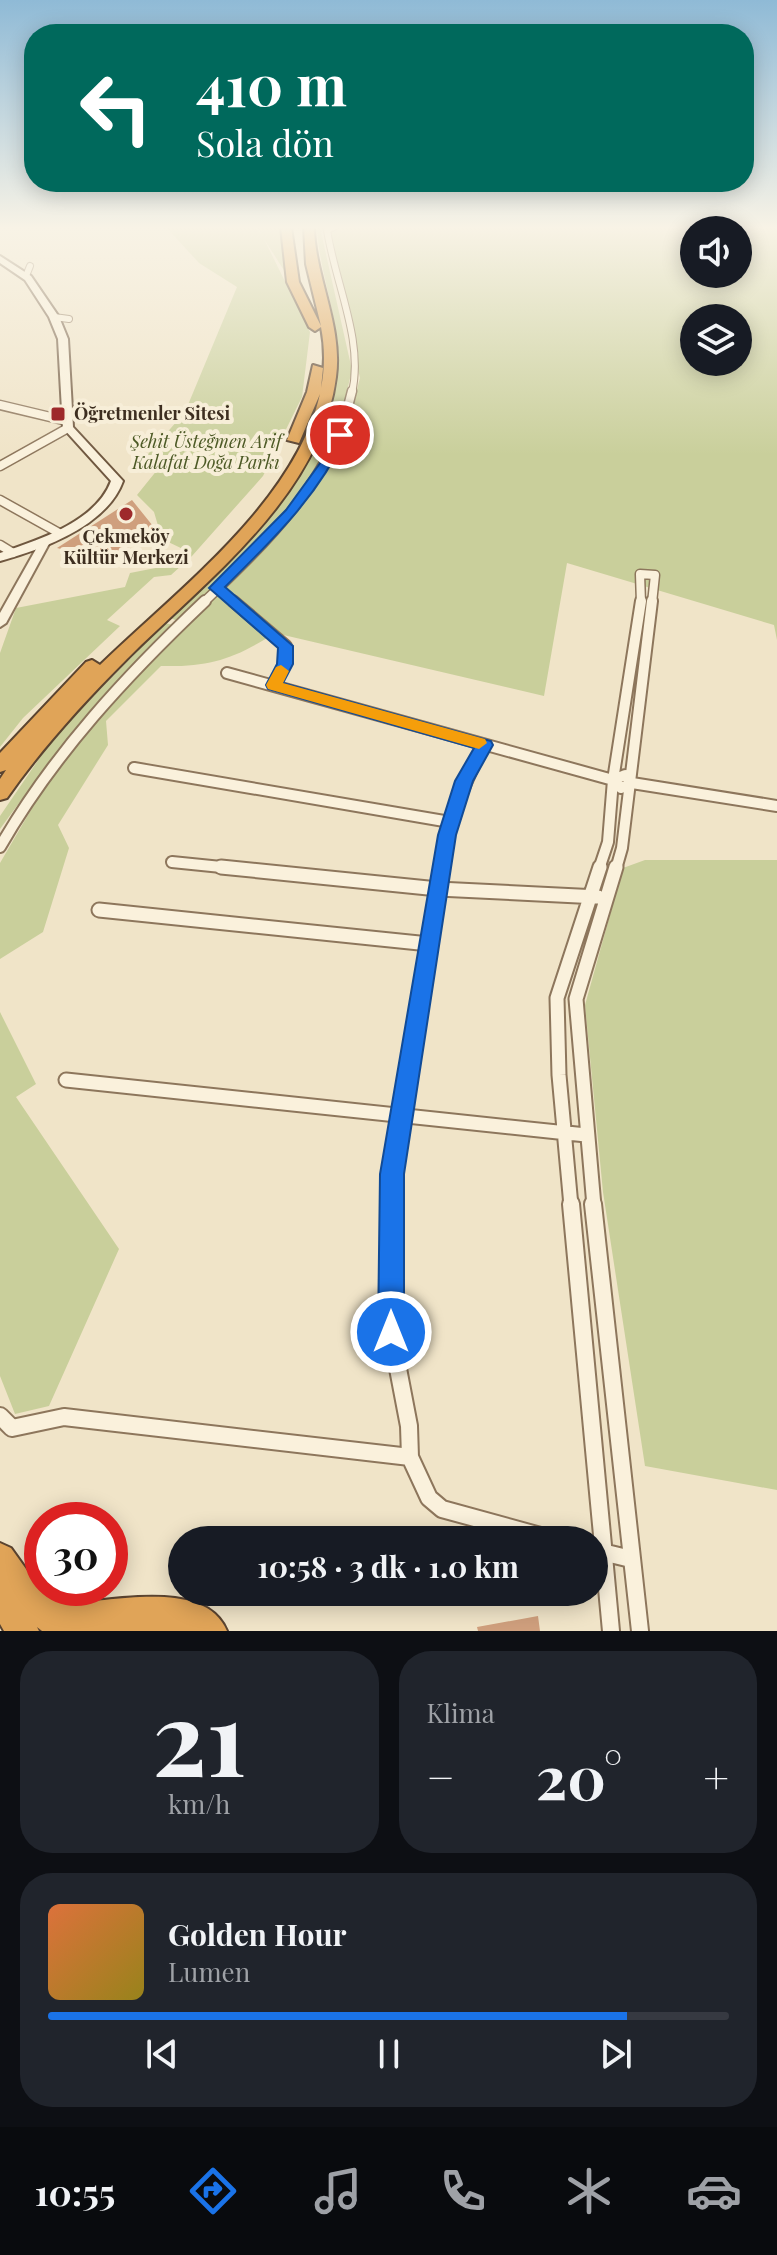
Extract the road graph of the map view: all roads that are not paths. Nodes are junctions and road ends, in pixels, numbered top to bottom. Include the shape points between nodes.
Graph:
1 (46, 303) edge
2 (303, 303) edge
3 (310, 303) edge
4 (322, 303) edge
5 (339, 303) edge
6 (54, 317) junction
7 (69, 319) dead end
8 (315, 327) junction
9 (0, 405) edge
10 (67, 424) junction
11 (0, 466) edge
12 (0, 500) edge
13 (59, 533) junction
14 (45, 542) junction
15 (0, 545) edge
16 (4, 556) edge
17 (217, 588) junction
18 (3, 606) edge
19 (0, 623) edge
20 (227, 673) dead end
21 (274, 685) junction
22 (485, 745) junction
23 (0, 765) edge
24 (134, 768) dead end
25 (613, 780) junction
26 (632, 783) junction
27 (0, 793) edge
28 (777, 806) edge
29 (450, 822) junction
30 (0, 847) edge
31 (172, 862) dead end
32 (438, 889) junction
33 (600, 898) junction
34 (99, 910) dead end
35 (429, 944) junction
36 (66, 1080) dead end
37 (401, 1117) junction
38 (565, 1134) junction
39 (586, 1135) junction
40 (0, 1416) edge
41 (410, 1457) junction
42 (504, 1526) edge
43 (597, 1526) edge
44 (608, 1553) edge
45 (0, 1559) edge
46 (631, 1559) junction
47 (0, 1590) edge
48 (607, 1606) edge
49 (22, 1631) edge
50 (210, 1631) edge
51 (611, 1631) edge
52 (640, 1631) edge

1 - 6 main road
2 - 8 highway
3 - 8 highway
4 - 27 highway via 331,341 327,398 303,453 260,514 73,705
5 - 17 street via 356,377 340,435 329,460 291,512
6 - 7 street
6 - 10 main road via 63,339
8 - 23 highway via 319,361 314,392 300,430 261,493
9 - 10 street
10 - 11 street
10 - 13 main road via 117,481 113,498
12 - 13 street
13 - 14 main road
14 - 16 main road
14 - 18 street
15 - 16 street
17 - 21 street via 286,646 285,664
17 - 30 street via 94,715
18 - 19 street
20 - 21 street
21 - 22 street
22 - 25 street
22 - 29 street via 464,781
24 - 29 street
25 - 26 street via 623,788
25 - 26 street via 641,609 640,574 655,575
25 - 33 street
26 - 28 street
26 - 33 street via 622,848
29 - 32 street
31 - 32 street
32 - 33 street
32 - 35 street
33 - 38 street via 557,998
33 - 39 street via 576,999
34 - 35 street
35 - 37 street
36 - 37 street
37 - 38 street
37 - 41 street via 392,1174 391,1332
38 - 39 street
38 - 43 street
39 - 46 street
40 - 41 street via 12,1428 64,1417
41 - 42 street via 429,1498 442,1509
44 - 46 street
45 - 50 highway via 24,1595 55,1620 162,1612 190,1618
46 - 52 street
47 - 49 highway
48 - 51 street

